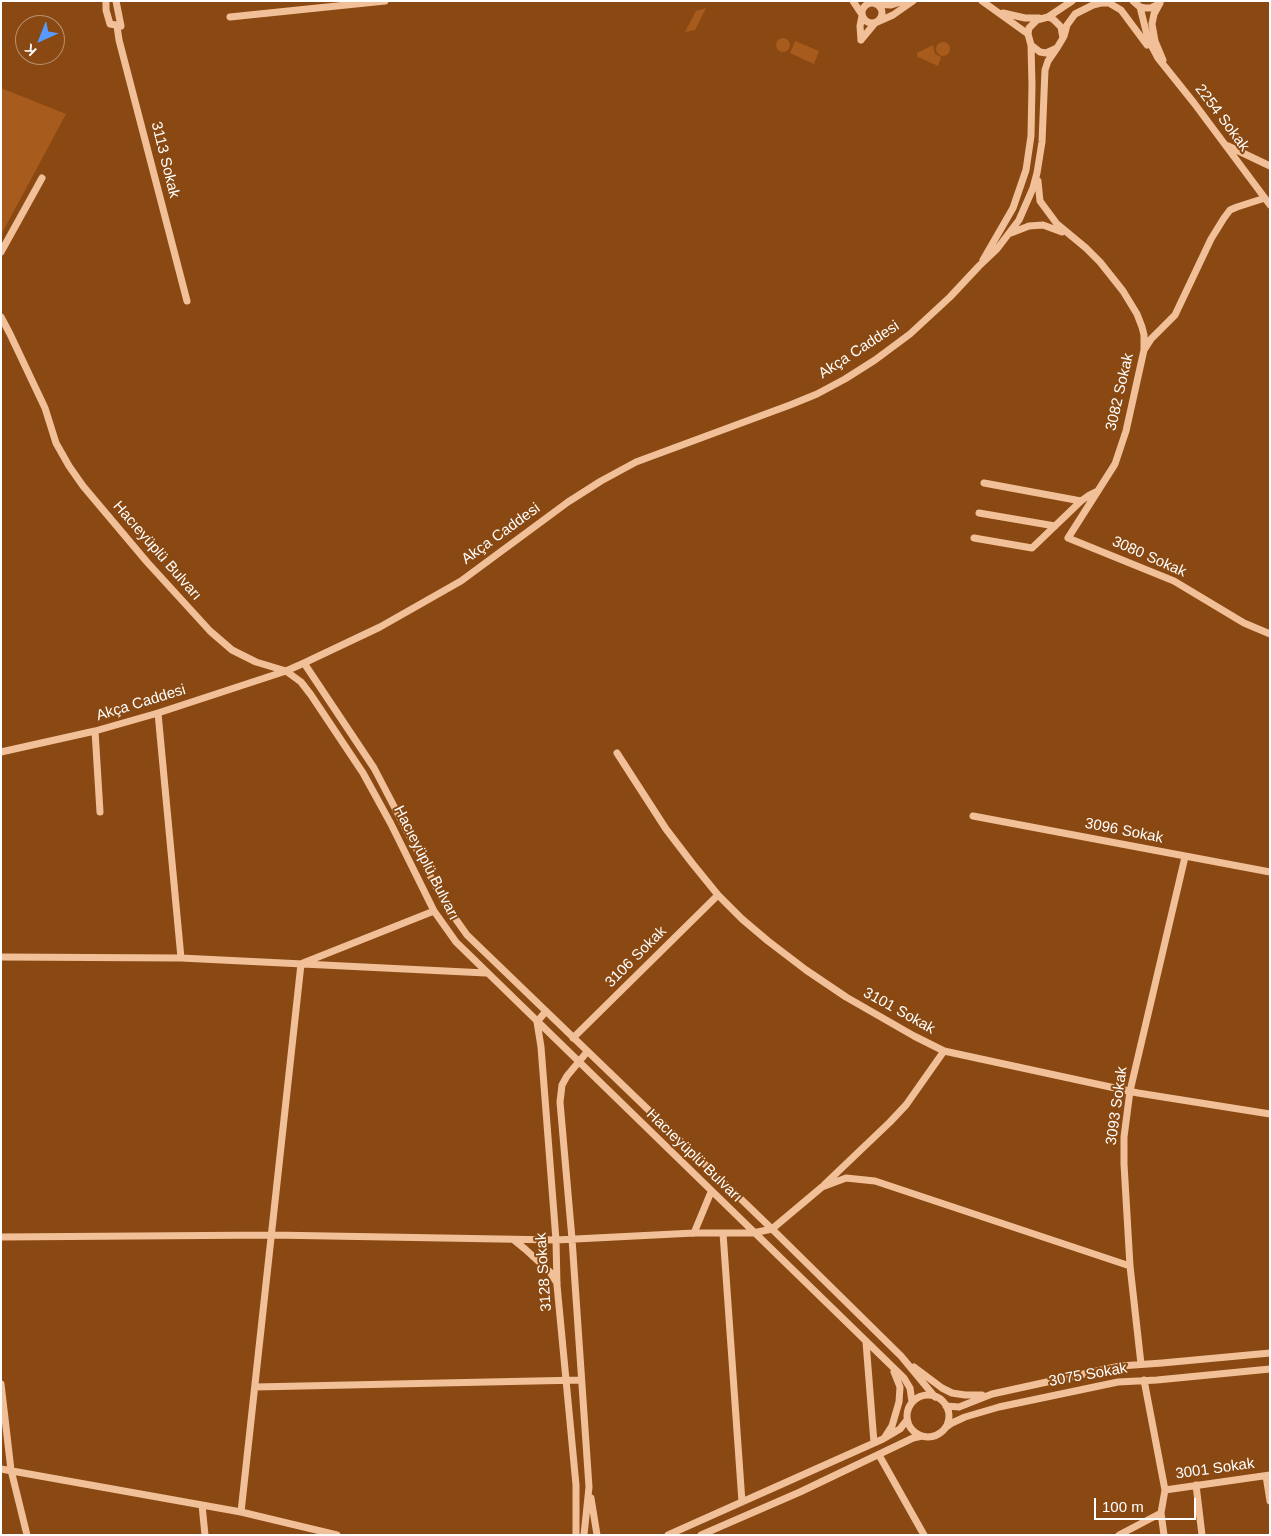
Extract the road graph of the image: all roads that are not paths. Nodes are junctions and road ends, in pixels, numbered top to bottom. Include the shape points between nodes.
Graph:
1 (106, 1) edge
2 (116, 1) edge
3 (385, 1) edge
4 (853, 1) edge
5 (904, 1) edge
6 (913, 1) edge
7 (982, 1) edge
8 (1072, 1) edge
9 (1111, 1) edge
10 (1133, 1) edge
11 (1160, 2) edge
12 (873, 3) edge
13 (1102, 3) junction
14 (1140, 7) junction
15 (998, 12) junction
16 (862, 14) junction
17 (230, 17) dead end
18 (1045, 17) junction
19 (875, 22) junction
20 (116, 25) junction
21 (1028, 34) junction
22 (1063, 38) junction
23 (1031, 45) junction
24 (1057, 48) junction
25 (1158, 58) junction
26 (1169, 71) junction
27 (1225, 144) junction
28 (1270, 166) edge
29 (1037, 172) junction
30 (42, 178) dead end
31 (1264, 198) junction
32 (1270, 205) edge
33 (1009, 234) junction
34 (1072, 236) junction
35 (1, 252) edge
36 (979, 266) junction
37 (187, 301) dead end
38 (1, 317) edge
39 (1144, 350) junction
40 (984, 483) dead end
41 (1098, 491) junction
42 (1082, 501) junction
43 (979, 513) dead end
44 (1055, 526) junction
45 (974, 538) dead end
46 (1068, 538) joint
47 (1270, 634) edge
48 (304, 663) junction
49 (286, 671) junction
50 (158, 713) junction
51 (95, 731) junction
52 (1, 752) edge
53 (617, 754) dead end
54 (374, 768) junction
55 (364, 772) junction
56 (100, 812) dead end
57 (973, 816) dead end
58 (1185, 857) junction
59 (1270, 872) edge
60 (718, 895) junction
61 (434, 911) junction
62 (1, 957) edge
63 (181, 958) junction
64 (300, 964) junction
65 (486, 973) junction
66 (546, 1012) junction
67 (536, 1022) junction
68 (574, 1038) junction
69 (944, 1051) junction
70 (587, 1052) junction
71 (578, 1062) junction
72 (1130, 1091) junction
73 (1270, 1114) edge
74 (822, 1187) junction
75 (711, 1192) junction
76 (772, 1229) junction
77 (694, 1233) junction
78 (723, 1233) junction
79 (753, 1233) junction
80 (272, 1235) junction
81 (1, 1236) edge
82 (572, 1239) junction
83 (514, 1240) junction
84 (556, 1240) junction
85 (1130, 1266) junction
86 (558, 1285) junction
87 (866, 1342) junction
88 (1270, 1353) edge
89 (901, 1356) junction
90 (888, 1364) junction
91 (1141, 1364) junction
92 (1270, 1369) edge
93 (581, 1380) junction
94 (1144, 1380) junction
95 (566, 1382) junction
96 (1, 1384) edge
97 (255, 1387) junction
98 (992, 1394) junction
99 (935, 1397) junction
100 (912, 1402) junction
101 (946, 1406) junction
102 (907, 1420) junction
103 (945, 1428) junction
104 (922, 1436) junction
105 (883, 1439) junction
106 (874, 1443) junction
107 (879, 1455) junction
108 (1, 1469) edge
109 (11, 1470) junction
110 (1268, 1476) edge
111 (1196, 1485) junction
112 (589, 1487) junction
113 (1164, 1490) junction
114 (1270, 1501) edge
115 (742, 1502) junction
116 (202, 1505) junction
117 (241, 1512) junction
118 (1160, 1512) junction
119 (27, 1535) edge
120 (205, 1535) edge
121 (337, 1535) edge
122 (576, 1535) edge
123 (584, 1535) edge
124 (597, 1535) edge
125 (668, 1535) edge
126 (701, 1535) edge
127 (924, 1535) edge
128 (1119, 1535) edge
129 (1164, 1535) edge
130 (1202, 1535) edge

1 - 20 street via 106,10
2 - 20 street
3 - 17 street
4 - 16 street
5 - 12 street via 892,5
6 - 19 street via 893,15
7 - 15 street
8 - 18 street
9 - 13 street, Akça Caddesi
10 - 14 street
11 - 14 street via 1150,8
11 - 26 street, 2254 Sokak via 1152,18 1154,34
12 - 16 street via 866,4
12 - 19 street via 881,9 882,15
13 - 22 street, Akça Caddesi via 1075,14
13 - 25 street, 2254 Sokak via 1123,13
14 - 25 street, 2254 Sokak via 1148,39
15 - 18 street via 1024,18
15 - 21 street
16 - 19 street via 866,21
16 - 19 street via 861,40
18 - 21 street via 1032,24
18 - 22 street via 1053,19 1061,27
20 - 37 street, 3113 Sokak
21 - 23 street, Akça Caddesi
22 - 24 street, Akça Caddesi
23 - 24 street via 1046,53
23 - 36 street, Akça Caddesi via 1031,136 1026,170 1012,208
24 - 29 street, Akça Caddesi via 1045,70 1042,142
25 - 26 street, 2254 Sokak
26 - 27 street, 2254 Sokak
27 - 28 street
27 - 31 street, 2254 Sokak
29 - 33 street, Akça Caddesi via 1027,203
29 - 34 street via 1040,201 1057,224
30 - 35 street
31 - 32 street, 2254 Sokak
31 - 39 street, 3082 Sokak via 1230,210 1210,239 1175,315
33 - 34 street via 1042,225
33 - 36 street, Akça Caddesi
34 - 39 street via 1124,291 1142,327
36 - 48 street, Akça Caddesi via 910,334 845,379 790,405 636,462 568,502 460,581 380,626
38 - 49 street, Hacıeyüplü Bulvarı via 41,401 56,443 83,486 210,631 232,650
39 - 41 street, 3082 Sokak via 1126,431 1115,464
40 - 42 street
41 - 42 street
41 - 46 street, 3082 Sokak
42 - 44 street
43 - 44 street
44 - 45 street via 1032,548
46 - 47 street, 3080 Sokak via 1174,581 1244,623
48 - 49 street, Akça Caddesi
48 - 54 street, Hacıeyüplü Bulvarı
49 - 50 street, Akça Caddesi
49 - 55 street, Hacıeyüplü Bulvarı via 301,682
50 - 51 street, Akça Caddesi
50 - 63 street
51 - 52 street, Akça Caddesi
51 - 56 street
53 - 60 street, 3101 Sokak via 666,829
54 - 55 street
54 - 66 street, Hacıeyüplü Bulvarı via 458,924
55 - 61 street, Hacıeyüplü Bulvarı
57 - 58 street, 3096 Sokak
58 - 59 street, 3096 Sokak
58 - 72 street, 3093 Sokak
60 - 68 street, 3106 Sokak
60 - 69 street, 3101 Sokak via 768,941 806,970 880,1017
61 - 64 street
61 - 65 street, Hacıeyüplü Bulvarı via 456,942
62 - 63 street
63 - 64 street
64 - 65 street
64 - 80 street
65 - 67 street, Hacıeyüplü Bulvarı
66 - 67 street
66 - 68 street, Hacıeyüplü Bulvarı
67 - 71 street, Hacıeyüplü Bulvarı
67 - 84 street, 3128 Sokak via 541,1047
68 - 70 street, Hacıeyüplü Bulvarı
69 - 72 street, 3101 Sokak
69 - 74 street via 890,1122
70 - 71 street, 3128 Sokak
70 - 76 street, Hacıeyüplü Bulvarı
71 - 75 street, Hacıeyüplü Bulvarı
71 - 82 street, 3128 Sokak via 560,1093
72 - 73 street, 3101 Sokak
72 - 85 street, 3093 Sokak via 1124,1146
74 - 76 street
74 - 85 street via 846,1178 874,1182
75 - 77 street
75 - 79 street, Hacıeyüplü Bulvarı
76 - 79 street
76 - 89 street, Hacıeyüplü Bulvarı
77 - 78 street
77 - 82 street
78 - 79 street
78 - 115 street
79 - 87 street, Hacıeyüplü Bulvarı
80 - 81 street
80 - 83 street
80 - 97 street
82 - 84 street
82 - 93 street, 3128 Sokak
83 - 84 street
83 - 86 street via 550,1272
84 - 86 street, 3128 Sokak
85 - 91 street, 3093 Sokak
86 - 95 street, 3128 Sokak
87 - 90 street, Hacıeyüplü Bulvarı
87 - 106 street
88 - 91 street, 3075 Sokak
89 - 98 street via 952,1393 965,1396
89 - 99 street, Hacıeyüplü Bulvarı
90 - 100 street, Hacıeyüplü Bulvarı via 906,1381
90 - 105 street via 897,1376 900,1392 892,1426
91 - 98 street, 3075 Sokak via 1078,1374
92 - 94 street, 3075 Sokak
93 - 95 street
93 - 112 street, 3128 Sokak
94 - 103 street, 3075 Sokak via 1118,1382 999,1407 965,1417
94 - 113 street
95 - 97 street
95 - 122 street, 3128 Sokak via 576,1485
96 - 109 street
97 - 117 street
98 - 101 street, 3075 Sokak via 959,1407
99 - 100 street via 922,1396
99 - 101 street
100 - 102 street
101 - 103 street
102 - 104 street via 912,1430
102 - 105 street via 900,1429
103 - 104 street via 935,1436
104 - 107 street
105 - 106 street
106 - 115 street
107 - 126 street
107 - 127 street
108 - 109 street
109 - 116 street
109 - 119 street
110 - 111 street, 3001 Sokak
110 - 114 street
111 - 113 street, 3001 Sokak
111 - 130 street
112 - 123 street, 3128 Sokak
112 - 124 street, 3128 Sokak
113 - 118 street
115 - 125 street
116 - 117 street
116 - 120 street
117 - 121 street
118 - 128 street
118 - 129 street

